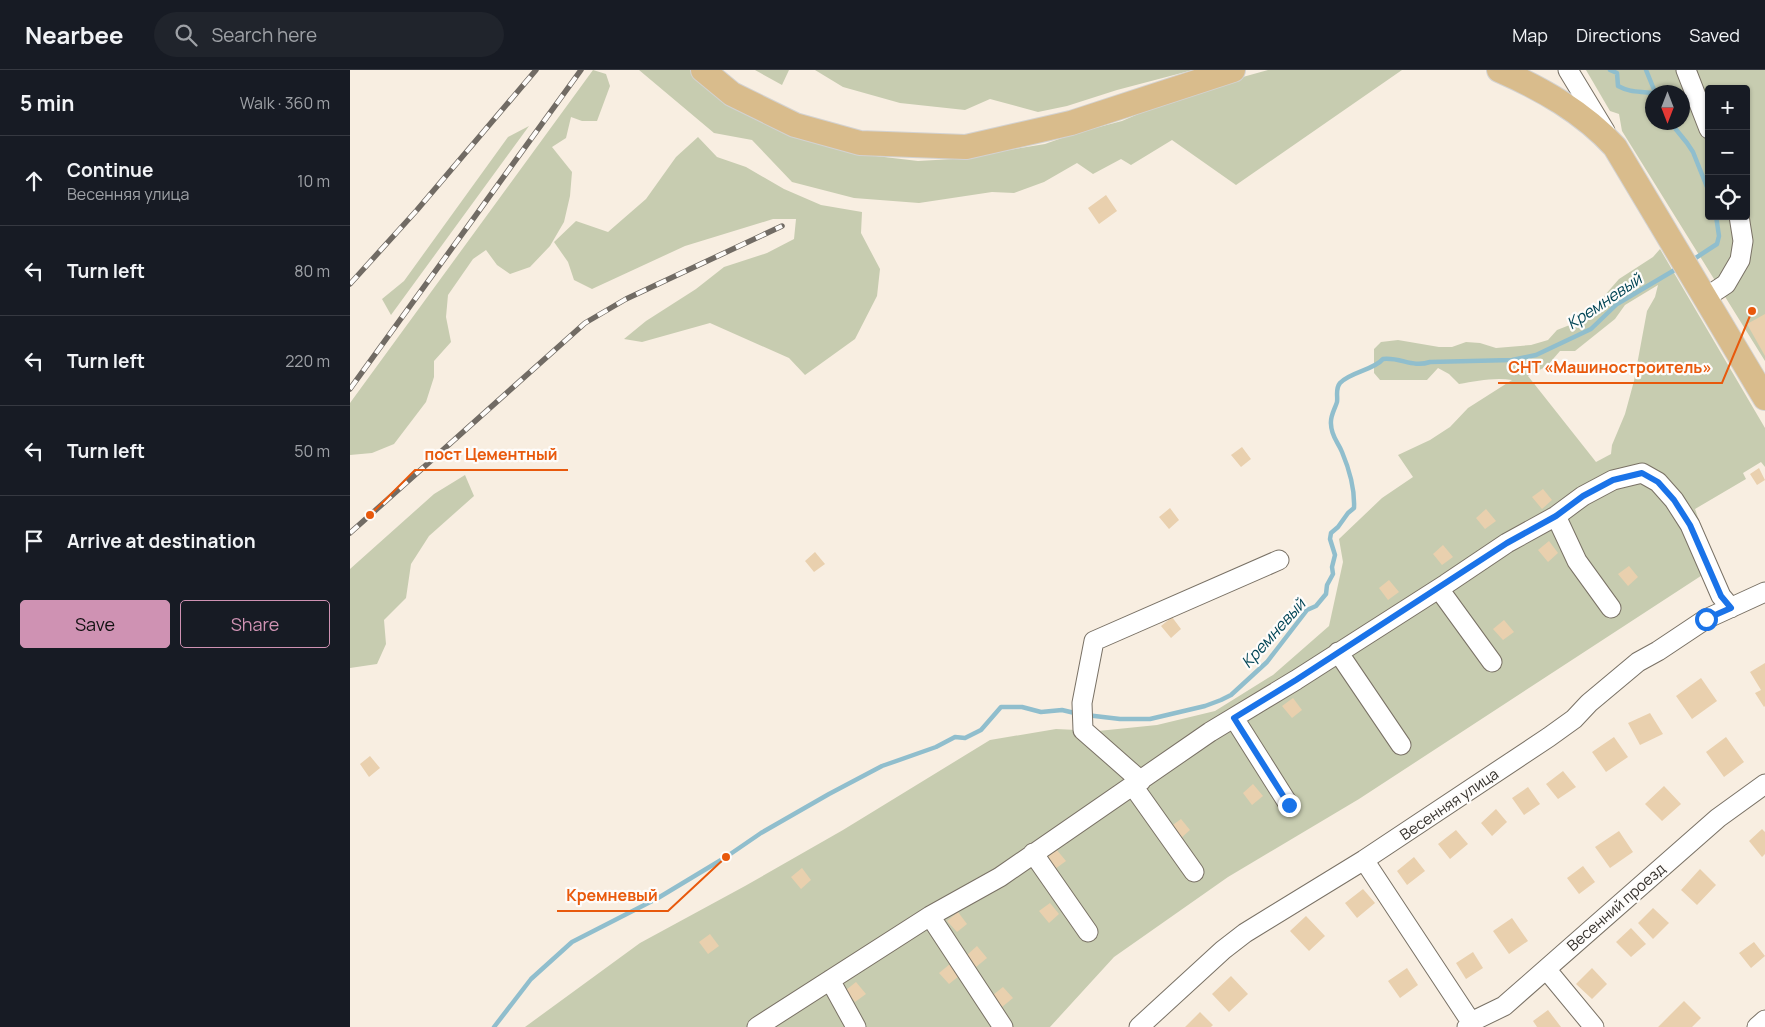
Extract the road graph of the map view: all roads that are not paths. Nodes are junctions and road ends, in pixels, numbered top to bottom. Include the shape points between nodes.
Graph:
1 (704, 70) edge
2 (1233, 70) edge
3 (1499, 70) edge
4 (1568, 70) edge
5 (1686, 70) edge
6 (1705, 119) edge
7 (1614, 147) junction
8 (1740, 220) edge
9 (1702, 293) junction
10 (1765, 398) edge
11 (1556, 516) junction
12 (1279, 560) dead end
13 (1439, 589) junction
14 (1765, 592) edge
15 (1611, 608) dead end
16 (1731, 608) junction
17 (1338, 652) junction
18 (1492, 662) dead end
19 (1234, 718) junction
20 (1401, 745) dead end
21 (1137, 784) junction
22 (1765, 784) edge
23 (1289, 805) dead end
24 (1033, 853) junction
25 (1364, 860) junction
26 (1194, 872) dead end
27 (930, 916) junction
28 (1088, 932) dead end
29 (1546, 969) junction
30 (830, 980) junction
31 (1765, 1020) edge
32 (1469, 1025) edge
33 (757, 1027) edge
34 (856, 1027) edge
35 (1003, 1027) edge
36 (1140, 1027) edge
37 (1594, 1027) edge
38 (1757, 1027) edge

1 - 2 main road via 732,94 795,126 860,143 966,147 1071,123
3 - 7 main road via 1534,86 1584,118
4 - 7 street
5 - 6 street
7 - 9 main road
8 - 9 street via 1743,241 1740,260 1726,284
9 - 10 main road
11 - 13 street via 1507,543
11 - 15 street via 1577,561
11 - 16 street via 1613,480 1642,473 1658,482 1674,500 1690,525 1721,596
12 - 21 street via 1094,641 1082,703 1083,730
13 - 17 street
13 - 18 street
14 - 16 street, Весенняя улица
16 - 25 street, Весенняя улица via 1706,619 1638,662 1574,719
17 - 19 street
17 - 20 street
19 - 21 street
19 - 23 street
21 - 24 street
21 - 26 street
22 - 29 street, Весенний проезд via 1718,818
24 - 27 street via 1000,877
24 - 28 street
25 - 32 street
25 - 36 street, Весенняя улица via 1245,933
27 - 30 street
27 - 35 street
29 - 32 street, Весенний проезд via 1504,1006
29 - 37 street
30 - 33 street
30 - 34 street
31 - 38 street

